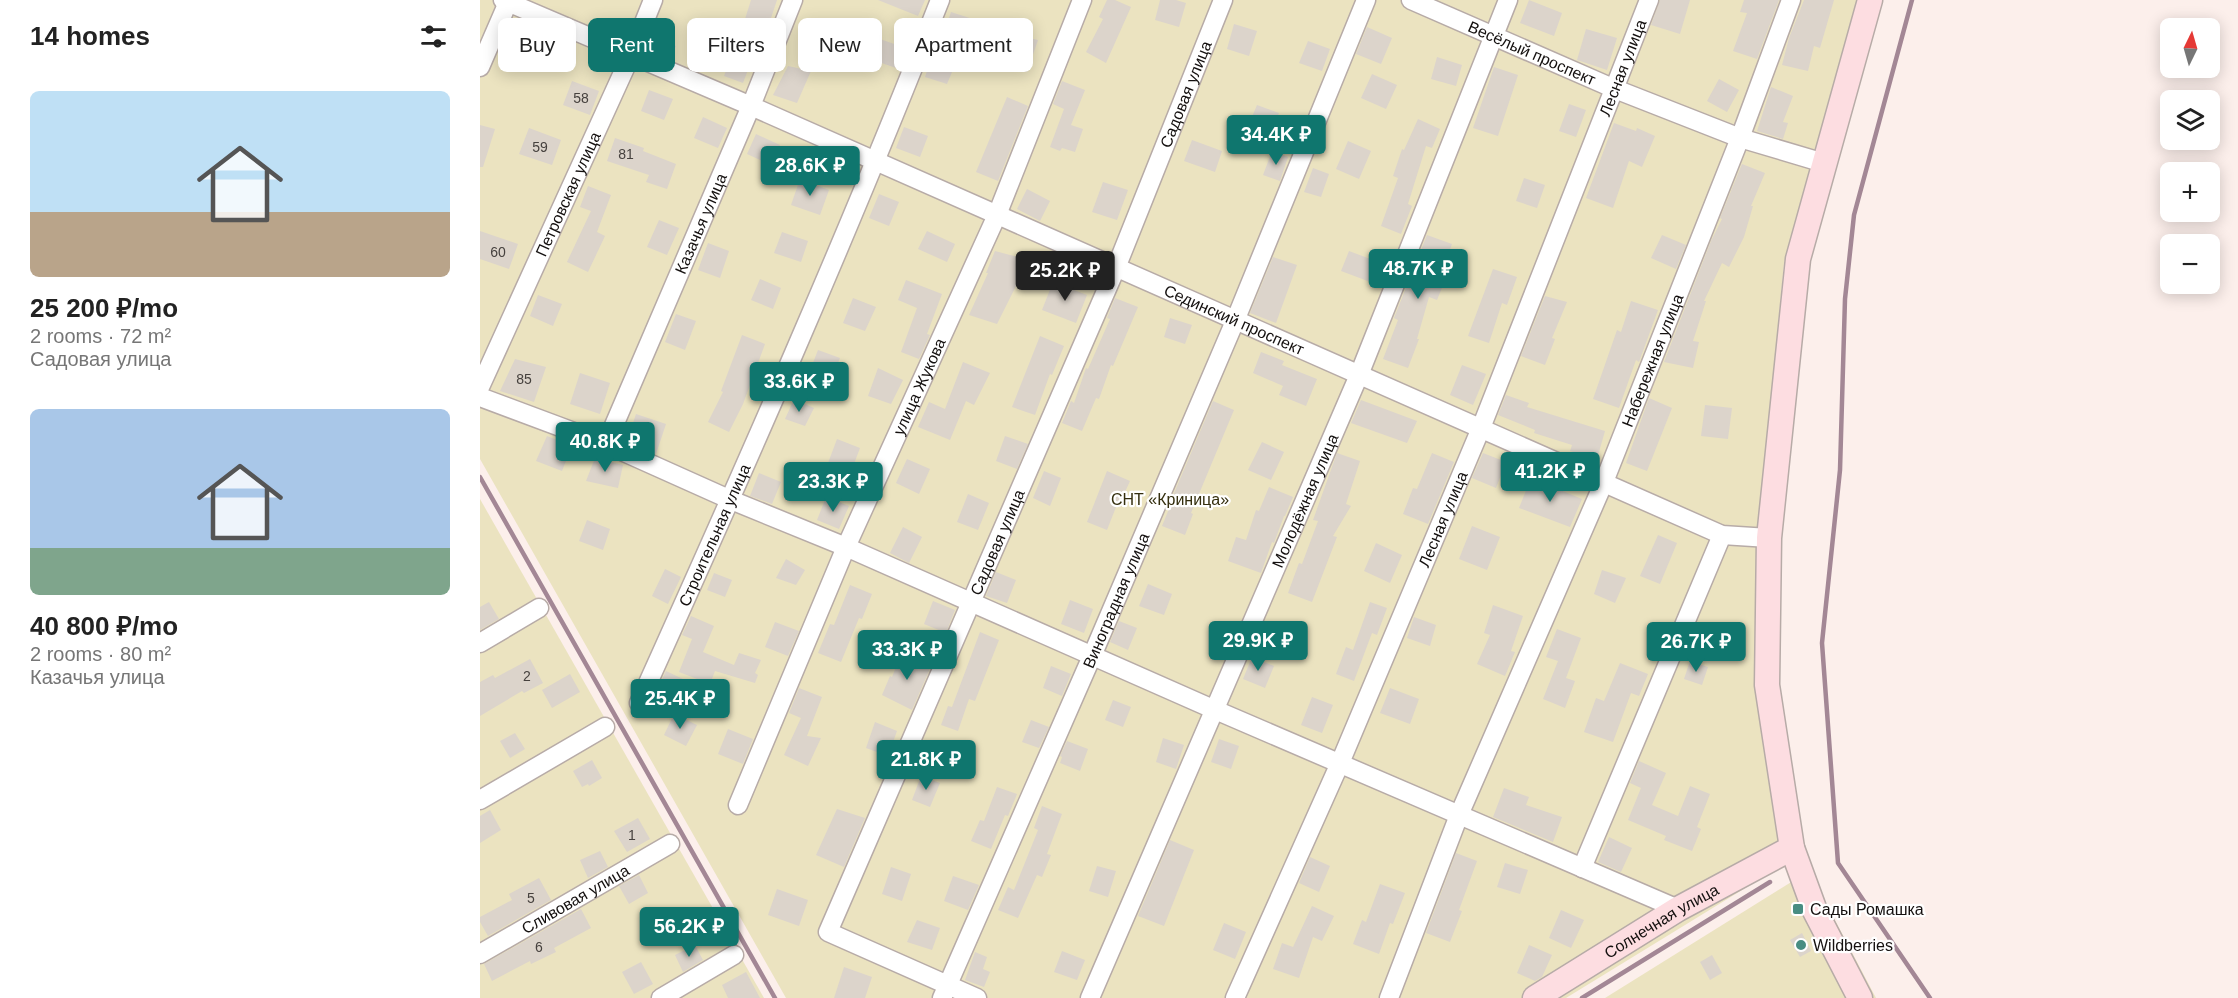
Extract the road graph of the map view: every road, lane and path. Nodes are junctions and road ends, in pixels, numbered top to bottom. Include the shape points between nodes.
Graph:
1 (653, 0) edge
2 (793, 0) edge
3 (940, 0) edge
4 (1082, 0) edge
5 (1223, 0) edge
6 (1366, 0) edge
7 (1411, 0) edge
8 (1508, 0) edge
9 (1649, 0) edge
10 (1791, 0) edge
11 (1870, 0) edge
12 (507, 1) edge
13 (646, 18) edge
14 (1493, 36) junction
15 (588, 37) edge
16 (480, 67) edge
17 (624, 72) edge
18 (669, 72) edge
19 (1615, 89) junction
20 (751, 106) junction
21 (1740, 138) junction
22 (877, 162) junction
23 (1824, 163) junction
24 (997, 215) junction
25 (1116, 268) junction
26 (1235, 321) junction
27 (1359, 375) junction
28 (480, 387) edge
29 (480, 397) edge
30 (1481, 428) junction
31 (606, 444) junction
32 (1604, 482) junction
33 (731, 500) junction
34 (1722, 535) junction
35 (1769, 538) junction
36 (846, 547) junction
37 (971, 603) junction
38 (539, 608) dead end
39 (480, 643) edge
40 (1092, 656) junction
41 (639, 702) dead end
42 (1213, 709) junction
43 (605, 727) dead end
44 (1340, 763) junction
45 (480, 800) edge
46 (738, 805) dead end
47 (1459, 815) junction
48 (670, 844) dead end
49 (1792, 848) junction
50 (1582, 868) junction
51 (1678, 909) junction
52 (480, 954) edge
53 (734, 955) dead end
54 (945, 991) edge
55 (662, 998) edge
56 (977, 998) edge
57 (1090, 998) edge
58 (1234, 998) edge
59 (1389, 998) edge
60 (1535, 998) edge
61 (1860, 998) edge

1 - 13 street, Петровская улица
2 - 20 street, Казачья улица
3 - 22 street, Строительная улица
4 - 24 street, улица Жукова
5 - 25 street, Садовая улица
6 - 26 street, Виноградная улица
7 - 14 street, Весёлый проспект
8 - 14 street, Молодёжная улица
9 - 19 street, Лесная улица
10 - 21 street, Набережная улица
11 - 23 street
12 - 15 street, Сединский проспект
12 - 16 street
14 - 19 street, Весёлый проспект
14 - 27 street, Молодёжная улица
17 - 28 street, Петровская улица
18 - 20 street, Сединский проспект
19 - 21 street, Весёлый проспект
19 - 30 street, Лесная улица
20 - 22 street, Сединский проспект
20 - 31 street, Казачья улица
21 - 23 street, Весёлый проспект
21 - 32 street, Набережная улица
22 - 24 street, Сединский проспект
22 - 33 street, Строительная улица
23 - 35 street via 1798,258
24 - 25 street, Сединский проспект
24 - 36 street, улица Жукова
25 - 26 street, Сединский проспект
25 - 37 street, Садовая улица
26 - 27 street, Сединский проспект
26 - 40 street, Виноградная улица
27 - 30 street, Сединский проспект
27 - 42 street, Молодёжная улица
29 - 31 street
30 - 32 street, Сединский проспект
30 - 44 street, Лесная улица
31 - 33 street
32 - 34 street, Сединский проспект
32 - 47 street, Набережная улица
33 - 36 street
33 - 41 street, Строительная улица
34 - 35 street, Сединский проспект
34 - 50 street
35 - 49 street via 1767,685
36 - 37 street
36 - 46 street, улица Жукова
37 - 40 street
37 - 54 street, Садовая улица via 828,932
38 - 39 street
40 - 42 street
40 - 54 street, Виноградная улица
42 - 44 street
42 - 57 street, Молодёжная улица
43 - 45 street
44 - 47 street
44 - 58 street, Лесная улица
47 - 50 street
47 - 59 street, Набережная улица
48 - 52 street, Сливовая улица
49 - 51 street, Солнечная улица
49 - 61 street via 1815,911
50 - 51 street
51 - 60 street, Солнечная улица
53 - 55 street
54 - 56 street, Садовая улица

